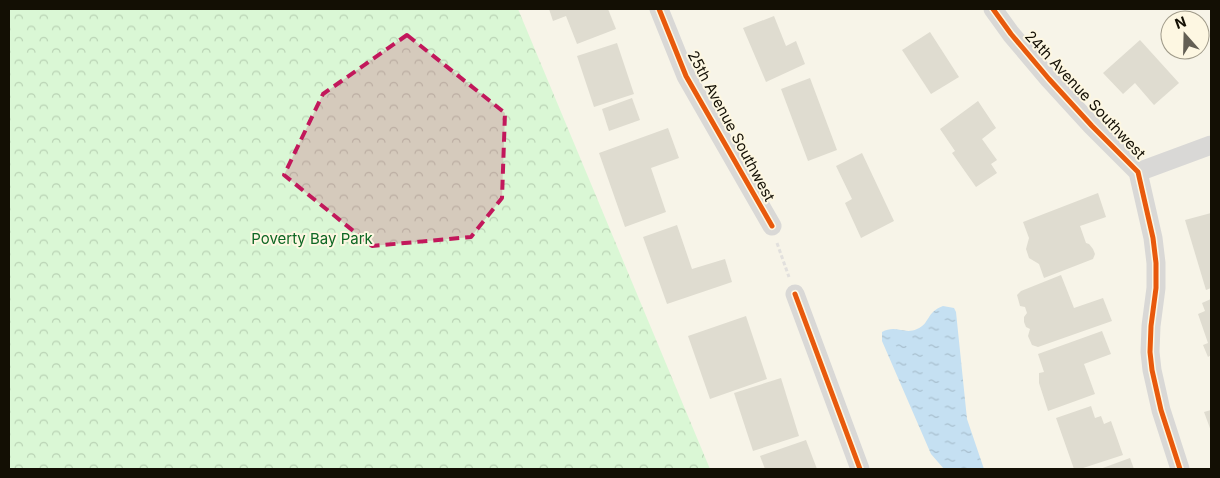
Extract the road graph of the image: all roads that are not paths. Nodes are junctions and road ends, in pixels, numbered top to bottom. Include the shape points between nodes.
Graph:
1 (659, 9) edge
2 (993, 9) edge
3 (1211, 145) edge
4 (1138, 172) junction
5 (772, 226) road end
6 (795, 294) road end
7 (860, 469) edge
8 (1180, 469) edge

1 - 5 street, 25th Avenue Southwest via 686,76
2 - 4 street, 24th Avenue Southwest via 1049,79
3 - 4 street
4 - 8 street, 24th Avenue Southwest via 1156,263 1150,352 1152,370
6 - 7 street

